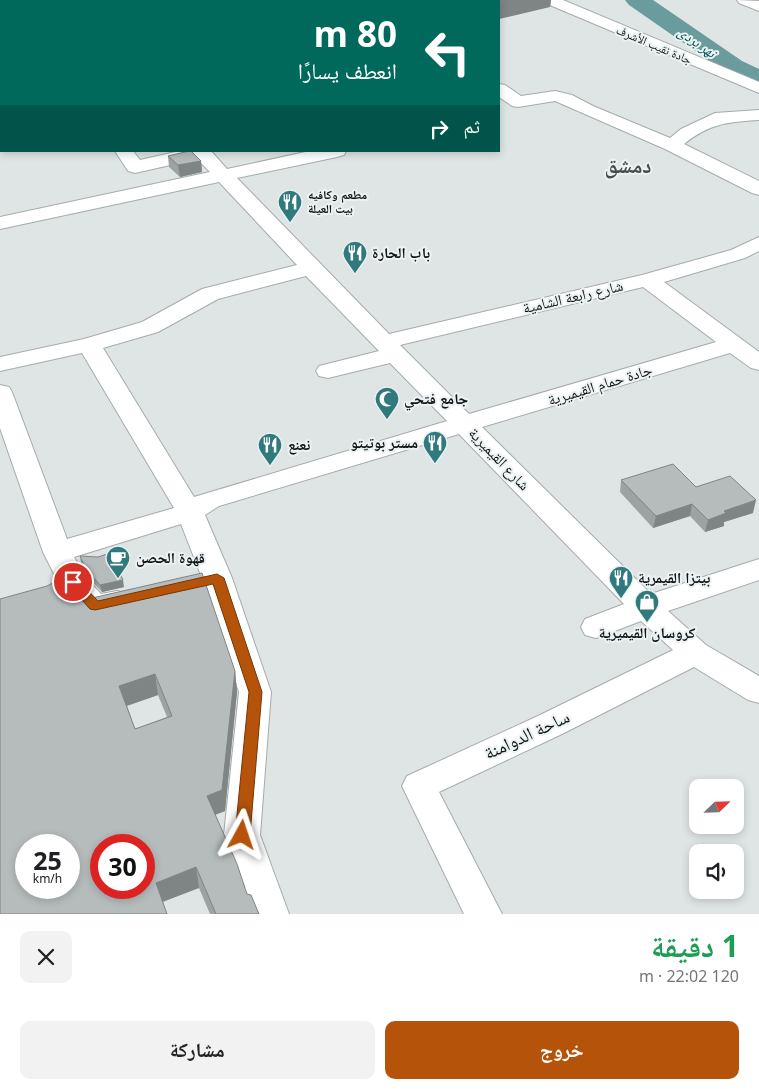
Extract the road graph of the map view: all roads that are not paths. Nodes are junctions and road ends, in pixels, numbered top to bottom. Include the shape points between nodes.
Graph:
1 (550, 0) edge
2 (744, 0) edge
3 (759, 7) edge
4 (759, 88) edge
5 (500, 90) edge
6 (518, 102) junction
7 (500, 106) edge
8 (759, 115) edge
9 (672, 146) junction
10 (125, 152) edge
11 (204, 152) edge
12 (330, 152) edge
13 (230, 166) edge
14 (759, 189) edge
15 (0, 224) edge
16 (759, 243) edge
17 (311, 268) junction
18 (648, 280) junction
19 (734, 344) junction
20 (89, 345) junction
21 (390, 348) junction
22 (759, 363) edge
23 (0, 364) edge
24 (328, 371) dead end
25 (0, 392) edge
26 (466, 426) junction
27 (190, 512) junction
28 (57, 552) junction
29 (759, 570) edge
30 (142, 595) edge
31 (646, 607) junction
32 (596, 628) dead end
33 (695, 653) junction
34 (759, 691) edge
35 (270, 914) edge
36 (483, 914) edge

1 - 4 street, جادة نقيب الأشرف
2 - 3 street
5 - 6 street
6 - 7 street
6 - 9 street via 554,96 566,99
8 - 9 street via 721,117 687,133
9 - 14 street
10 - 11 street via 136,167
11 - 13 street, شارع القيميرية
12 - 13 street
13 - 15 street
13 - 17 street, شارع القيميرية
16 - 18 street, شارع رابعة الشامية via 738,254
17 - 20 street via 210,294 150,327
17 - 21 street, شارع القيميرية
18 - 19 street
18 - 21 street, شارع رابعة الشامية
19 - 22 street
19 - 26 street, جادة حمام القيميرية
20 - 23 street
20 - 27 street
21 - 24 street, شارع رابعة الشامية
21 - 26 street, شارع القيميرية
25 - 28 street
26 - 27 street, جادة حمام القيميرية via 209,500
26 - 31 street, شارع القيميرية
27 - 28 street, جادة حمام القيميرية
27 - 35 street via 203,581 256,692 242,835
28 - 30 street via 59,586 95,606
29 - 31 street
31 - 32 street
31 - 33 street, شارع القيميرية
33 - 34 street
33 - 36 street, ساحة الدوامنة via 419,786

